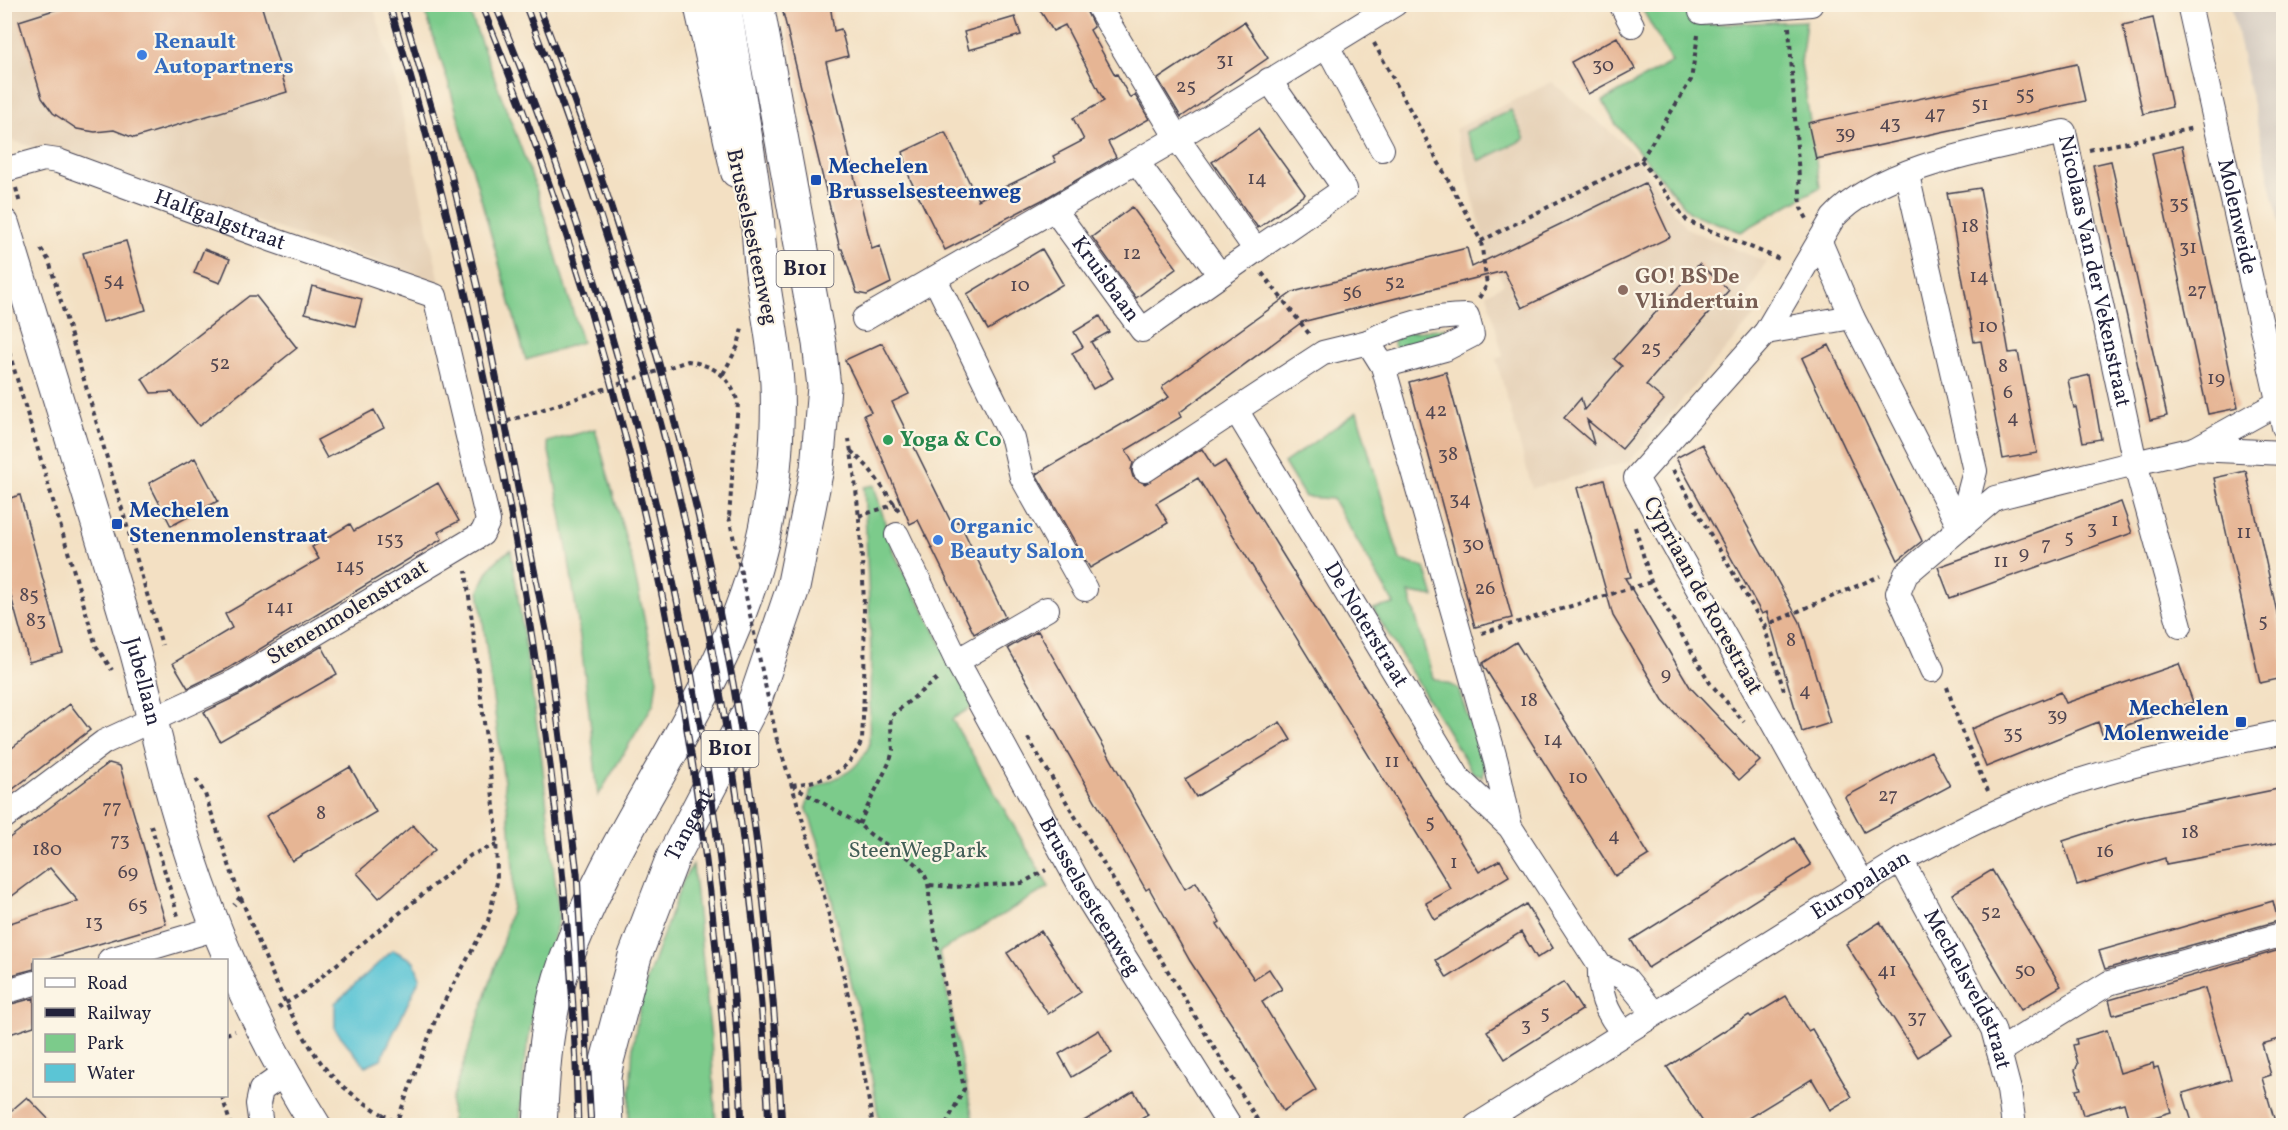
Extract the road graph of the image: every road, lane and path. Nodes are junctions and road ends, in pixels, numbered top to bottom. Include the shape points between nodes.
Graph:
1 (699, 4) edge
2 (724, 4) edge
3 (757, 4) edge
4 (1097, 4) edge
5 (1395, 4) edge
6 (2189, 4) edge
7 (1800, 5) edge
8 (1700, 8) edge
9 (1364, 24) junction
10 (1328, 46) junction
11 (1269, 80) junction
12 (2214, 124) junction
13 (1177, 138) junction
14 (1382, 149) dead end
15 (2068, 154) junction
16 (1641, 160) junction
17 (1137, 162) junction
18 (4, 170) edge
19 (1907, 175) junction
20 (1054, 209) junction
21 (4, 224) edge
22 (1481, 241) junction
23 (1820, 242) junction
24 (1252, 253) junction
25 (1803, 269) junction
26 (762, 272) junction
27 (1220, 275) junction
28 (934, 279) junction
29 (435, 296) joint
30 (1467, 316) junction
31 (1852, 317) junction
32 (744, 318) dead end
33 (864, 318) dead end
34 (1766, 332) junction
35 (4, 335) edge
36 (1368, 342) junction
37 (1323, 352) junction
38 (1383, 366) junction
39 (723, 374) junction
40 (2278, 403) junction
41 (1236, 410) junction
42 (821, 426) joint
43 (2283, 427) edge
44 (466, 435) junction
45 (2195, 449) junction
46 (1661, 450) junction
47 (2283, 453) edge
48 (2135, 463) junction
49 (1145, 470) dead end
50 (896, 504) junction
51 (859, 516) junction
52 (900, 526) joint
53 (1960, 528) junction
54 (462, 545) junction
55 (1886, 573) dead end
56 (1651, 582) dead end
57 (1085, 589) dead end
58 (1047, 609) dead end
59 (2180, 626) dead end
60 (1460, 640) junction
61 (957, 662) junction
62 (1932, 670) joint
63 (118, 678) dead end
64 (154, 719) junction
65 (2283, 732) edge
66 (1028, 737) dead end
67 (193, 775) dead end
68 (792, 785) junction
69 (1997, 812) junction
70 (4, 817) edge
71 (859, 824) junction
72 (1510, 827) junction
73 (498, 844) junction
74 (1066, 859) junction
75 (1901, 860) junction
76 (1863, 884) junction
77 (930, 885) junction
78 (240, 897) junction
79 (216, 928) junction
80 (2283, 934) edge
81 (113, 959) edge
82 (1600, 966) junction
83 (33, 983) edge
84 (4, 992) edge
85 (286, 1004) junction
86 (1654, 1013) junction
87 (1623, 1032) junction
88 (1999, 1051) junction
89 (284, 1074) junction
90 (223, 1097) edge
91 (2020, 1123) edge
92 (231, 1125) edge
93 (261, 1125) edge
94 (316, 1125) edge
95 (395, 1125) edge
96 (402, 1125) edge
97 (540, 1125) edge
98 (606, 1125) edge
99 (873, 1125) edge
100 (945, 1125) edge
101 (1230, 1125) edge
102 (1261, 1125) edge
103 (1476, 1125) edge

1 - 26 main road, Brusselsesteenweg / B101 via 744,215
2 - 26 highway, B101 via 757,211
3 - 42 highway, Brusselsesteenweg / B101 via 819,343 824,387
4 - 13 street
5 - 9 street
6 - 12 street, Molenweide
7 - 8 street
7 - 23 path via 1801,208
8 - 16 path via 1691,80
9 - 10 street
9 - 22 path
10 - 11 street
10 - 14 street
11 - 13 street
11 - 24 street, Kruisbaan via 1345,189
12 - 15 path
12 - 40 street, Molenweide
13 - 17 street
13 - 24 street
15 - 19 street, Nicolaas Van der Vekenstraat via 2064,132 1944,159
15 - 48 street, Nicolaas Van der Vekenstraat
16 - 22 path
16 - 25 path via 1687,221
17 - 20 street
17 - 27 street
18 - 29 street, Halfgalgstraat via 44,159 58,161
19 - 23 street, Nicolaas Van der Vekenstraat via 1866,190 1845,204
19 - 53 street via 1975,471
20 - 27 street, Kruisbaan via 1142,330
20 - 28 street
21 - 64 main road, Jubellaan
22 - 30 path via 1487,285
23 - 25 street, Cypriaan de Rorestraat
23 - 31 street
24 - 27 street, Kruisbaan
24 - 37 path
25 - 34 street, Cypriaan de Rorestraat
26 - 97 highway, Brusselsesteenweg / B101 via 776,373 776,436 759,553 708,688 593,897 564,964 544,1049
28 - 33 street
28 - 57 street via 1013,439 1023,477
29 - 44 street, Stenenmolenstraat
30 - 36 street via 1442,316 1401,327
30 - 38 street via 1472,335 1445,349
31 - 34 street
31 - 53 street
32 - 39 path via 738,346
34 - 46 street, Cypriaan de Rorestraat
35 - 63 path via 96,646
36 - 37 street
36 - 38 street, De Noterstraat
37 - 41 street
38 - 60 street, De Noterstraat
39 - 44 path via 688,361
39 - 68 path, bridge via 738,404 729,517 777,740
40 - 43 street, Molenweide
40 - 45 street
41 - 49 street
41 - 72 street, De Noterstraat via 1459,780
42 - 98 highway, Tangent / B101 via 793,588 755,700 673,857 635,956 604,1077
44 - 54 street, Stenenmolenstraat via 488,521 482,534
45 - 47 street
45 - 48 street
46 - 55 path via 1764,626
46 - 76 street, Cypriaan de Rorestraat via 1636,478
48 - 53 street via 1995,498
48 - 59 street, Nicolaas Van der Vekenstraat
50 - 51 path
50 - 51 path via 851,451
50 - 52 path
51 - 68 path via 862,740 855,759 841,771
52 - 61 street, Brusselsesteenweg
53 - 62 street via 1906,574 1898,593
54 - 64 street, Stenenmolenstraat via 234,682
54 - 73 path
56 - 60 path
58 - 61 street
60 - 72 street, De Noterstraat via 1496,762
61 - 71 path via 890,717 890,761
61 - 74 street, Brusselsesteenweg
62 - 69 path via 1942,674
64 - 70 street, Stenenmolenstraat via 104,742
64 - 79 main road, Jubellaan via 175,806
65 - 69 street, Europalaan via 2092,777
66 - 102 path
67 - 78 path via 206,794
68 - 71 path
68 - 99 path via 816,864
69 - 75 street, Europalaan
71 - 77 path via 919,865
72 - 82 street, De Noterstraat
73 - 85 path via 471,855
73 - 95 path via 497,882 488,921 438,1013
74 - 77 path via 1022,883
74 - 101 street, Brusselsesteenweg
75 - 76 street, Europalaan
75 - 88 street, Mechelsveldstraat via 1993,1029
76 - 86 street, Europalaan
77 - 100 path via 929,901 964,1089
78 - 79 path
78 - 85 path
79 - 81 street
79 - 89 main road, Jubellaan
80 - 88 street via 2109,983
82 - 86 street, De Noterstraat via 1626,979
82 - 87 street, De Noterstraat via 1599,988 1610,1016
83 - 84 street
85 - 96 path, bridge via 323,1065 358,1099
86 - 87 street, Europalaan
87 - 103 street, Europalaan
88 - 91 street, Mechelsveldstraat
89 - 93 street via 261,1090
89 - 94 main road, Jubellaan
90 - 92 path

